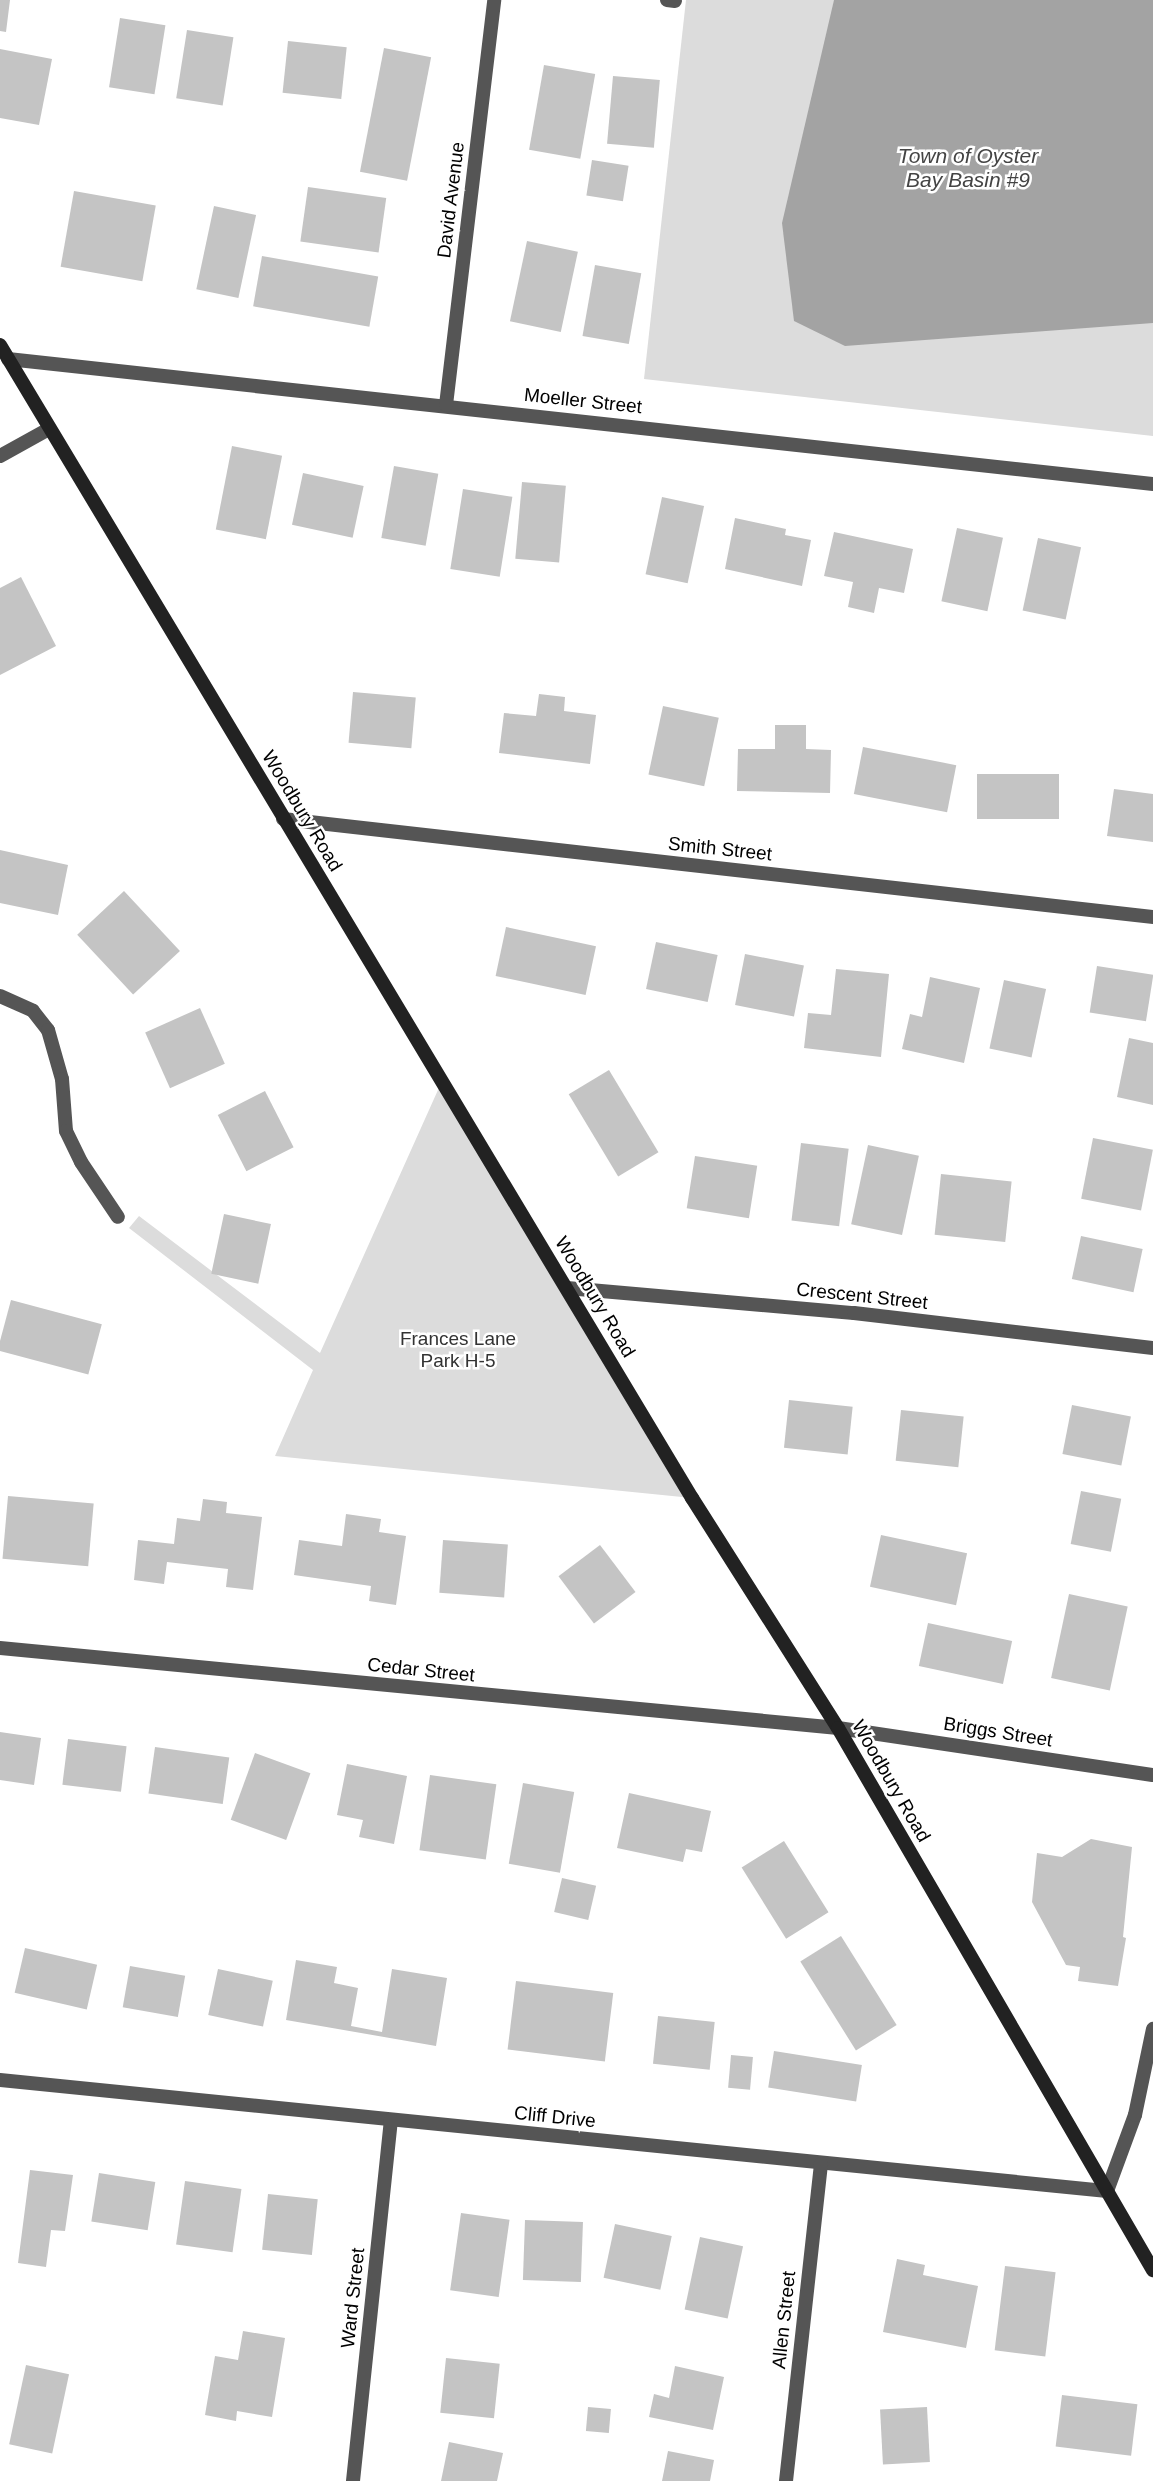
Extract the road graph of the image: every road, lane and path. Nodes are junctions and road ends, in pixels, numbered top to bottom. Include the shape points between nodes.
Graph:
1 (494, 0) edge
2 (0, 345) edge
3 (8, 359) junction
4 (446, 405) junction
5 (49, 429) junction
6 (0, 456) edge
7 (1153, 484) edge
8 (284, 819) junction
9 (1153, 917) edge
10 (0, 996) edge
11 (118, 1217) dead end
12 (567, 1288) junction
13 (1153, 1349) edge
14 (0, 1647) edge
15 (838, 1728) junction
16 (1153, 1775) edge
17 (1153, 2029) edge
18 (0, 2080) edge
19 (391, 2120) junction
20 (821, 2164) junction
21 (1107, 2191) junction
22 (1153, 2270) edge
23 (353, 2481) edge
24 (786, 2481) edge

1 - 4 street, David Avenue
2 - 3 main road, Woodbury Road
3 - 4 street, Moeller Street
3 - 5 main road, Woodbury Road
4 - 7 street, Moeller Street
5 - 6 street
5 - 8 main road, Woodbury Road
8 - 9 street, Smith Street
8 - 12 main road, Woodbury Road
10 - 11 street via 33,1011 48,1030 62,1079 66,1131 80,1162
12 - 13 street, Crescent Street via 854,1313
12 - 15 main road, Woodbury Road
14 - 15 street, Cedar Street
15 - 16 street, Briggs Street
15 - 21 main road, Woodbury Road
17 - 21 street via 1135,2115
18 - 19 street, Cliff Drive
19 - 20 street, Cliff Drive
19 - 23 street, Ward Street
20 - 21 street, Cliff Drive
20 - 24 street, Allen Street
21 - 22 main road, Woodbury Road

